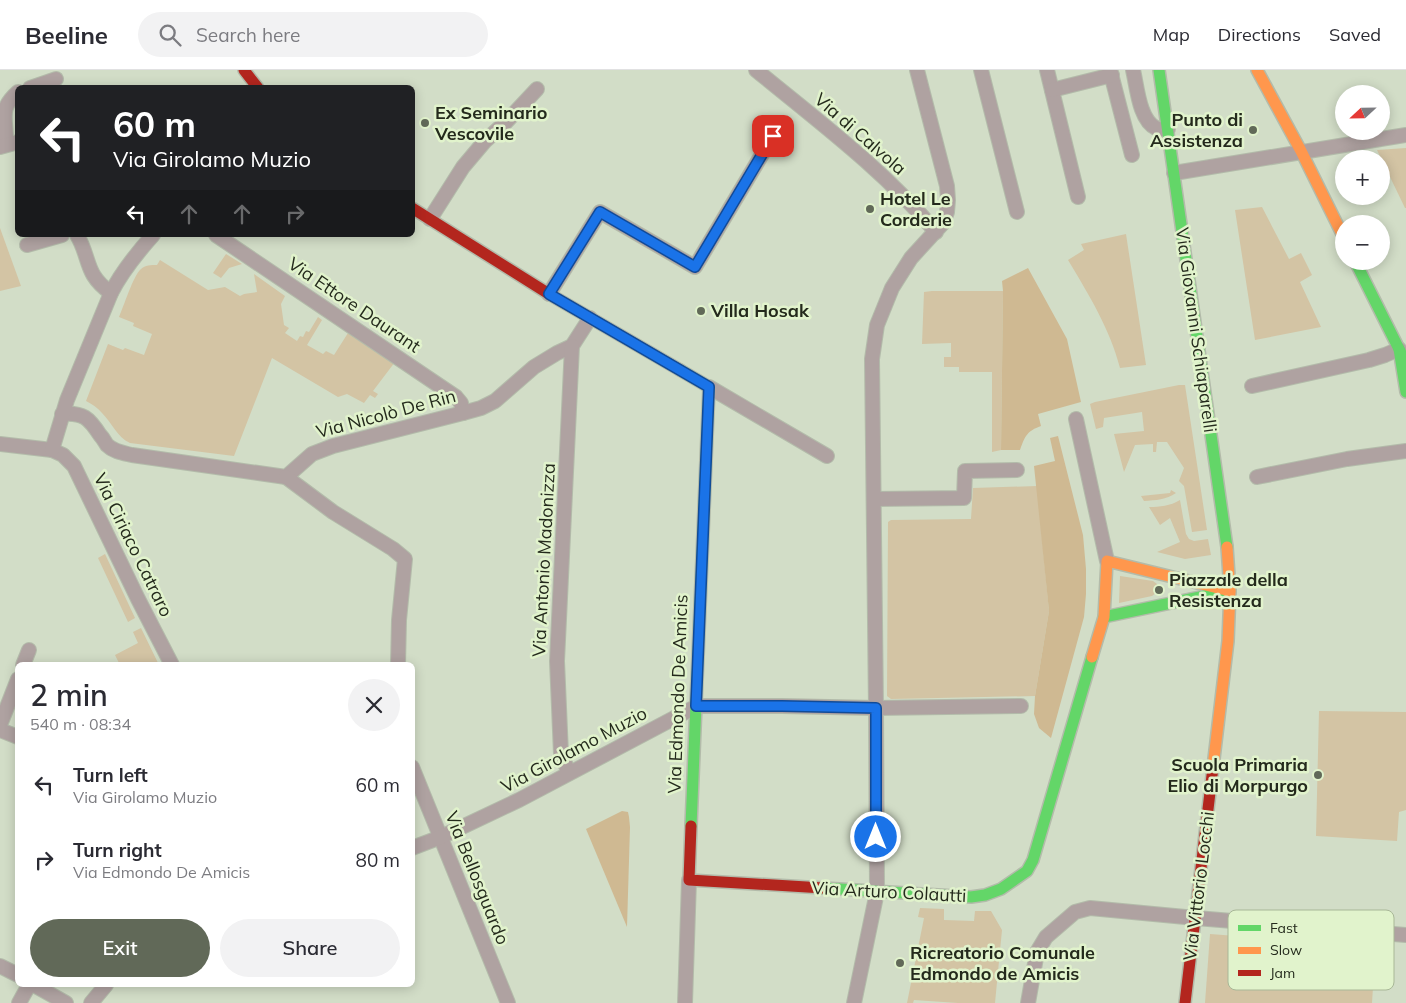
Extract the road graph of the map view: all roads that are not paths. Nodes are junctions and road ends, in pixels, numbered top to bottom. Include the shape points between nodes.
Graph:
1 (244, 70) edge
2 (756, 70) edge
3 (917, 70) edge
4 (981, 70) edge
5 (1047, 70) edge
6 (1133, 70) edge
7 (1159, 70) edge
8 (1257, 70) edge
9 (1111, 72) edge
10 (56, 80) dead end
11 (40, 85) edge
12 (256, 85) edge
13 (537, 88) dead end
14 (1052, 90) junction
15 (15, 95) edge
16 (1168, 129) junction
17 (1406, 134) edge
18 (773, 136) dead end
19 (15, 143) edge
20 (0, 146) edge
21 (1301, 152) junction
22 (1132, 155) dead end
23 (1174, 174) junction
24 (1078, 197) dead end
25 (415, 210) edge
26 (1017, 212) dead end
27 (430, 219) junction
28 (1335, 220) edge
29 (936, 232) junction
30 (56, 237) edge
31 (78, 237) edge
32 (151, 237) edge
33 (219, 237) edge
34 (27, 246) dead end
35 (1360, 270) edge
36 (111, 293) junction
37 (549, 294) junction
38 (590, 318) junction
39 (572, 346) junction
40 (1399, 348) junction
41 (1406, 364) edge
42 (1252, 386) dead end
43 (709, 387) junction
44 (1406, 392) edge
45 (464, 413) junction
46 (62, 414) junction
47 (1076, 420) dead end
48 (0, 444) edge
49 (52, 450) junction
50 (1406, 451) edge
51 (827, 456) dead end
52 (1017, 470) dead end
53 (286, 477) junction
54 (1257, 477) dead end
55 (874, 498) junction
56 (1107, 561) junction
57 (1166, 590) junction
58 (1230, 591) junction
59 (1104, 617) junction
60 (29, 650) dead end
61 (24, 662) edge
62 (170, 662) edge
63 (398, 662) edge
64 (15, 687) edge
65 (696, 706) junction
66 (1021, 706) dead end
67 (876, 708) junction
68 (0, 725) edge
69 (0, 730) edge
70 (15, 736) edge
71 (569, 773) junction
72 (415, 774) edge
73 (441, 837) junction
74 (415, 847) edge
75 (689, 880) junction
76 (877, 892) junction
77 (1196, 918) junction
78 (1228, 921) edge
79 (0, 966) edge
80 (15, 974) edge
81 (29, 987) edge
82 (38, 987) edge
83 (104, 987) edge
84 (19, 1003) edge
85 (66, 1003) edge
86 (91, 1003) edge
87 (508, 1003) edge
88 (685, 1003) edge
89 (854, 1003) edge
90 (1028, 1003) edge
91 (1185, 1003) edge

1 - 12 main road
2 - 29 street, Via di Calvola via 860,156
3 - 29 street via 948,193 947,212
4 - 26 street
5 - 14 street
6 - 16 street via 1147,121 1157,129
7 - 16 main road, Via Giovanni Schiaparelli
8 - 21 main road
9 - 14 street
9 - 22 street
10 - 11 street
13 - 27 street via 464,166
14 - 24 street
15 - 20 street via 3,110 6,136
16 - 23 main road, Via Giovanni Schiaparelli
17 - 21 street
18 - 37 street via 695,267 600,212
19 - 20 street
21 - 23 street
21 - 28 main road
23 - 58 main road, Via Giovanni Schiaparelli via 1229,558
25 - 27 main road
27 - 37 main road
29 - 55 street via 911,258 896,281 877,324 872,359
30 - 34 street
31 - 36 street via 94,277
32 - 36 street via 128,264
33 - 45 street, Via Ettore Daurant via 456,397
35 - 40 main road
36 - 46 street
37 - 38 main road
38 - 39 street
38 - 43 main road
39 - 45 street, Via Nicolò De Rin via 534,367 495,401
39 - 71 street, Via Antonio Madonizza via 557,661 561,754
40 - 41 main road
40 - 42 street via 1369,360
40 - 44 main road
43 - 51 street
43 - 65 main road, Via Edmondo De Amicis
45 - 53 street, Via Nicolò De Rin via 333,446 312,454
46 - 49 street
46 - 53 street via 82,415 116,451
47 - 56 street
48 - 49 street
49 - 62 street, Via Ciriaco Catraro via 63,454 74,466
50 - 54 street
52 - 55 street via 965,471 964,498
53 - 63 street via 394,549 405,560
55 - 67 street
56 - 57 main road
56 - 59 main road
57 - 58 main road
57 - 58 main road
57 - 59 main road
58 - 77 main road, Via Vittorio Locchi via 1228,641
59 - 76 main road, Via Arturo Colautti via 1033,860 1027,871 1001,890 971,897
60 - 61 street
64 - 68 street
65 - 67 street, Via Girolamo Muzio
65 - 71 street, Via Girolamo Muzio
65 - 75 main road, Via Edmondo De Amicis
66 - 67 street, Via Girolamo Muzio
67 - 76 street
69 - 70 street
71 - 73 street, Via Girolamo Muzio
72 - 73 street, Via Bellosguardo
73 - 74 street, Via Girolamo Muzio
73 - 87 street, Via Bellosguardo
75 - 76 main road, Via Arturo Colautti
75 - 88 street, Via Edmondo De Amicis
76 - 89 street
77 - 78 street
77 - 90 street via 1090,908 1075,912 1046,937 1037,952
77 - 91 main road, Via Vittorio Locchi
79 - 80 street
81 - 84 street
82 - 85 street
83 - 86 street

